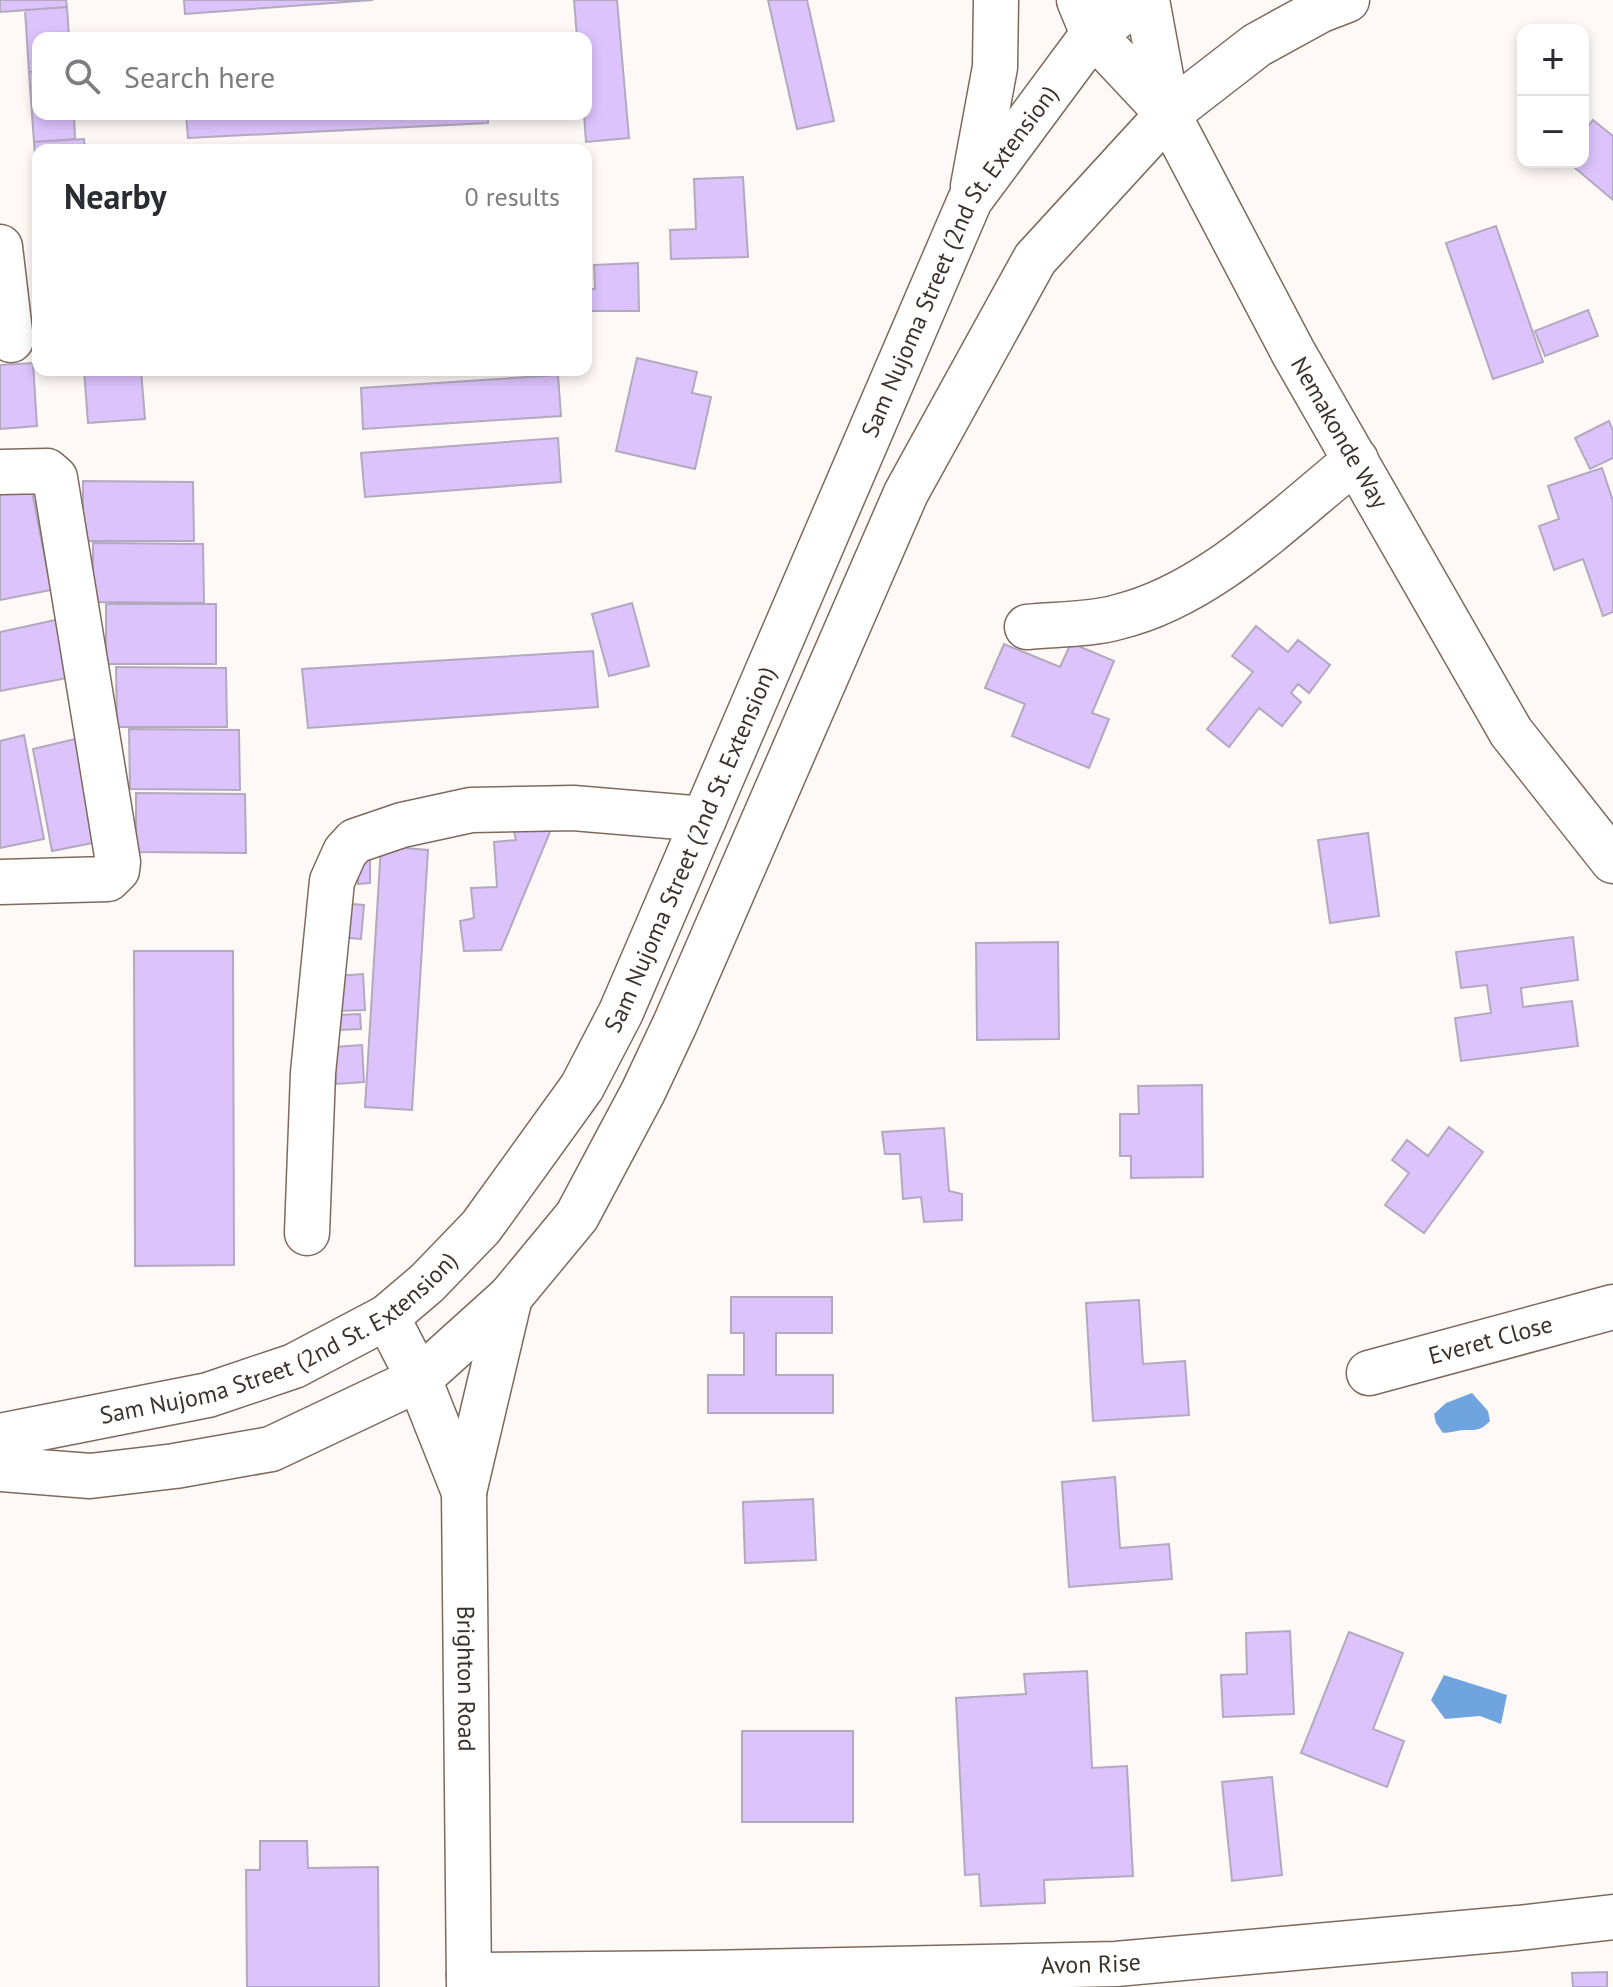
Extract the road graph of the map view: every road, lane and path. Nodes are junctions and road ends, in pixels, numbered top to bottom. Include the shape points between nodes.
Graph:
1 (996, 0) edge
2 (1140, 0) edge
3 (1147, 0) edge
4 (1347, 0) edge
5 (1086, 17) edge
6 (1168, 114) junction
7 (970, 200) junction
8 (0, 247) edge
9 (11, 340) dead end
10 (1356, 460) junction
11 (0, 472) edge
12 (1027, 627) dead end
13 (704, 819) junction
14 (1613, 861) edge
15 (0, 882) edge
16 (307, 1233) dead end
17 (510, 1297) junction
18 (1613, 1307) edge
19 (387, 1317) junction
20 (1369, 1373) dead end
21 (419, 1379) junction
22 (0, 1436) edge
23 (0, 1469) edge
24 (464, 1492) junction
25 (1613, 1917) edge
26 (469, 1981) edge

1 - 7 main road via 995,67
2 - 5 main road, Sam Nujoma Street (2nd St. Extension)
3 - 6 main road
4 - 6 main road via 1257,45
5 - 6 main road, Nemakonde Way
5 - 7 main road, Sam Nujoma Street (2nd St. Extension)
6 - 10 main road, Nemakonde Way
6 - 17 main road via 1035,259 906,493 643,1092 577,1216
7 - 13 main road, Sam Nujoma Street (2nd St. Extension)
8 - 9 main road
10 - 12 main road via 1211,577 1178,596 1117,618
10 - 14 main road, Nemakonde Way via 1511,732
11 - 15 main road via 47,471 55,478 118,854 117,870 108,879
13 - 16 main road via 573,808 471,810 355,841 332,881 313,1073
13 - 19 main road, Sam Nujoma Street (2nd St. Extension) via 621,1012 582,1087 481,1227
17 - 21 main road
17 - 24 main road
18 - 20 main road, Everet Close
19 - 21 main road, Brighton Road
19 - 22 main road, Sam Nujoma Street (2nd St. Extension) via 294,1366 208,1395
21 - 23 main road via 271,1449 90,1476
21 - 24 main road, Brighton Road
24 - 26 main road, Brighton Road
25 - 26 main road, Avon Rise via 1116,1964

